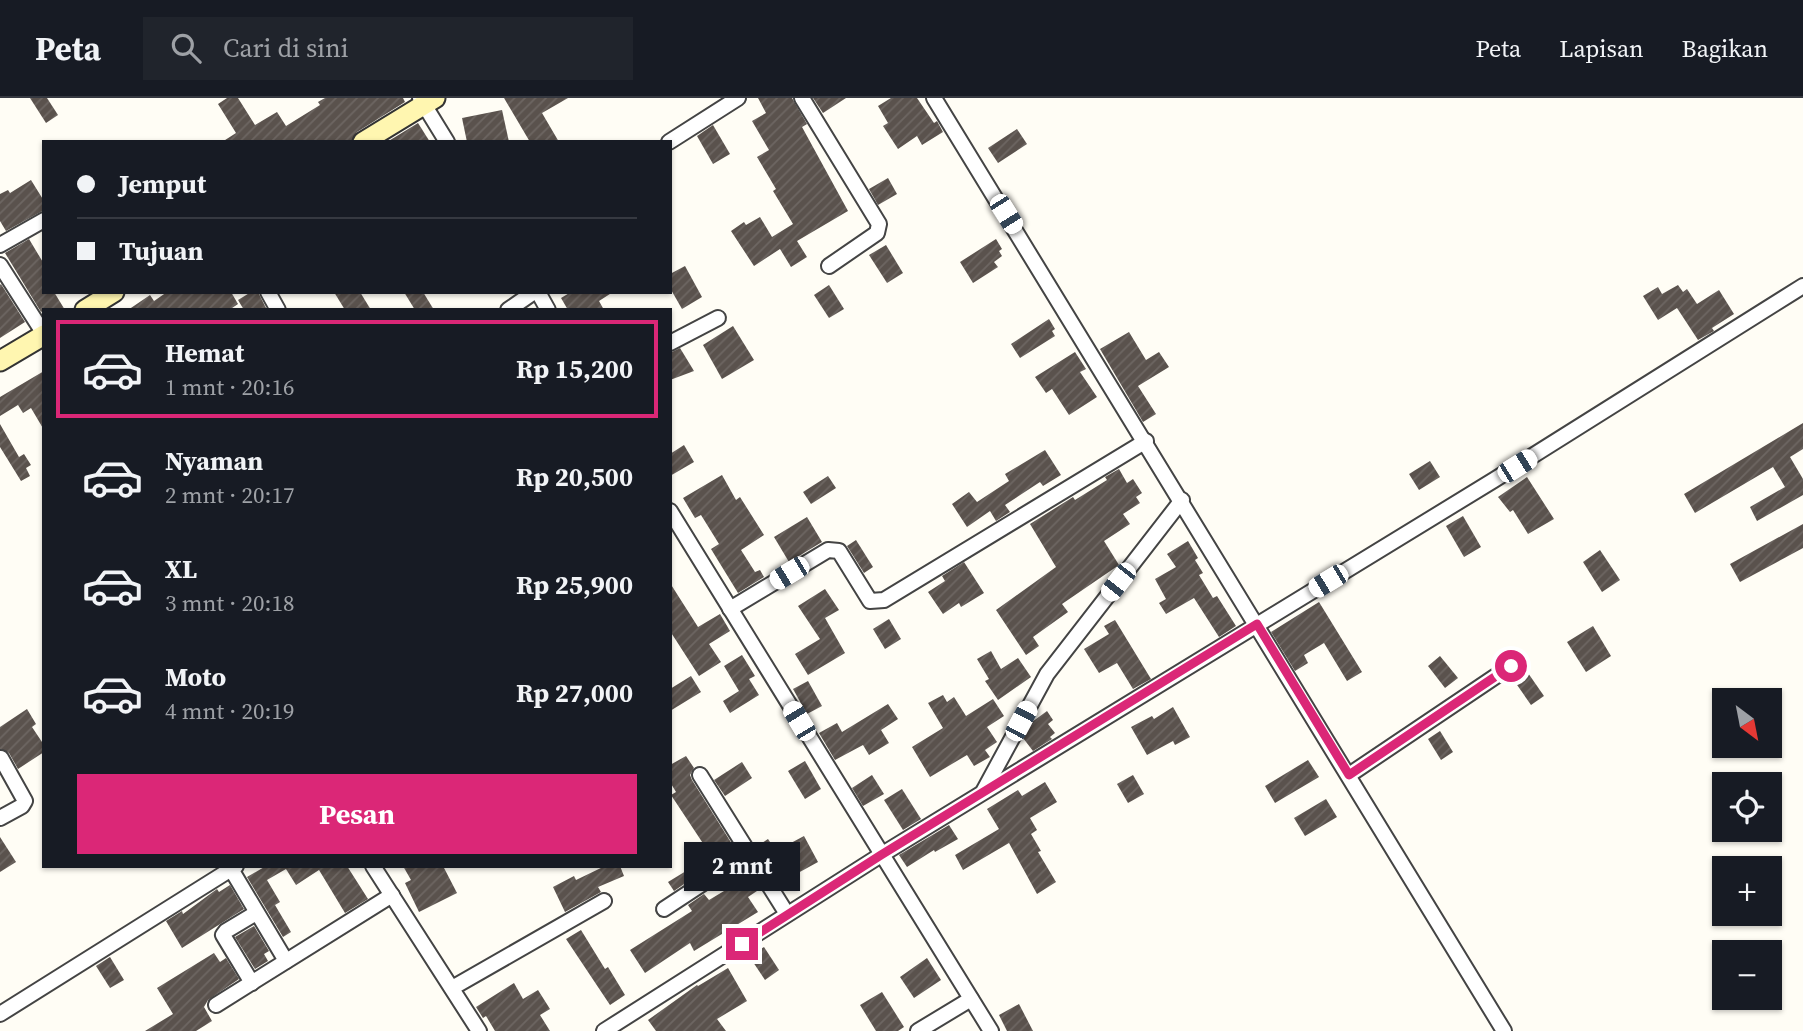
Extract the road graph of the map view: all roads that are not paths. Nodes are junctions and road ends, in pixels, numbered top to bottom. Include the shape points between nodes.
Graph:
1 (738, 98) edge
2 (802, 98) edge
3 (934, 98) edge
4 (426, 100) edge
5 (366, 140) edge
6 (446, 140) edge
7 (672, 140) edge
8 (42, 221) edge
9 (0, 245) edge
10 (0, 265) edge
11 (829, 266) dead end
12 (1803, 286) edge
13 (111, 294) edge
14 (533, 294) edge
15 (88, 308) edge
16 (511, 308) edge
17 (718, 318) dead end
18 (42, 332) edge
19 (42, 336) edge
20 (672, 342) edge
21 (0, 361) edge
22 (1146, 441) junction
23 (1182, 500) junction
24 (672, 514) edge
25 (730, 609) junction
26 (1257, 624) junction
27 (1511, 666) dead end
28 (1, 758) edge
29 (700, 775) dead end
30 (1349, 775) junction
31 (984, 792) junction
32 (0, 818) edge
33 (749, 853) junction
34 (881, 855) junction
35 (233, 868) edge
36 (374, 868) edge
37 (392, 895) junction
38 (604, 901) dead end
39 (664, 909) dead end
40 (256, 913) junction
41 (787, 914) junction
42 (286, 961) junction
43 (252, 983) junction
44 (452, 988) junction
45 (971, 999) junction
46 (216, 1005) dead end
47 (0, 1014) edge
48 (479, 1031) edge
49 (604, 1031) edge
50 (918, 1031) edge
51 (991, 1031) edge
52 (1504, 1031) edge

1 - 7 street
2 - 11 street via 879,224 877,233
3 - 22 street
4 - 5 street
4 - 6 street
8 - 9 street
10 - 18 street
12 - 26 street
13 - 15 street
14 - 16 street
17 - 20 street
19 - 21 street
22 - 23 street
22 - 25 street via 884,600 870,600 835,549
23 - 26 street
23 - 31 street via 1046,674
24 - 25 street
25 - 34 street
26 - 30 street
26 - 31 street
27 - 30 street
28 - 32 street via 25,802
29 - 33 street
30 - 52 street
31 - 34 street
33 - 39 street
33 - 41 street
34 - 41 street
34 - 45 street
35 - 40 street
35 - 47 street
36 - 37 street
37 - 42 street
37 - 44 street
38 - 44 street
40 - 42 street
40 - 43 street via 223,935
41 - 49 street
42 - 43 street
43 - 46 street
44 - 48 street
45 - 50 street
45 - 51 street

